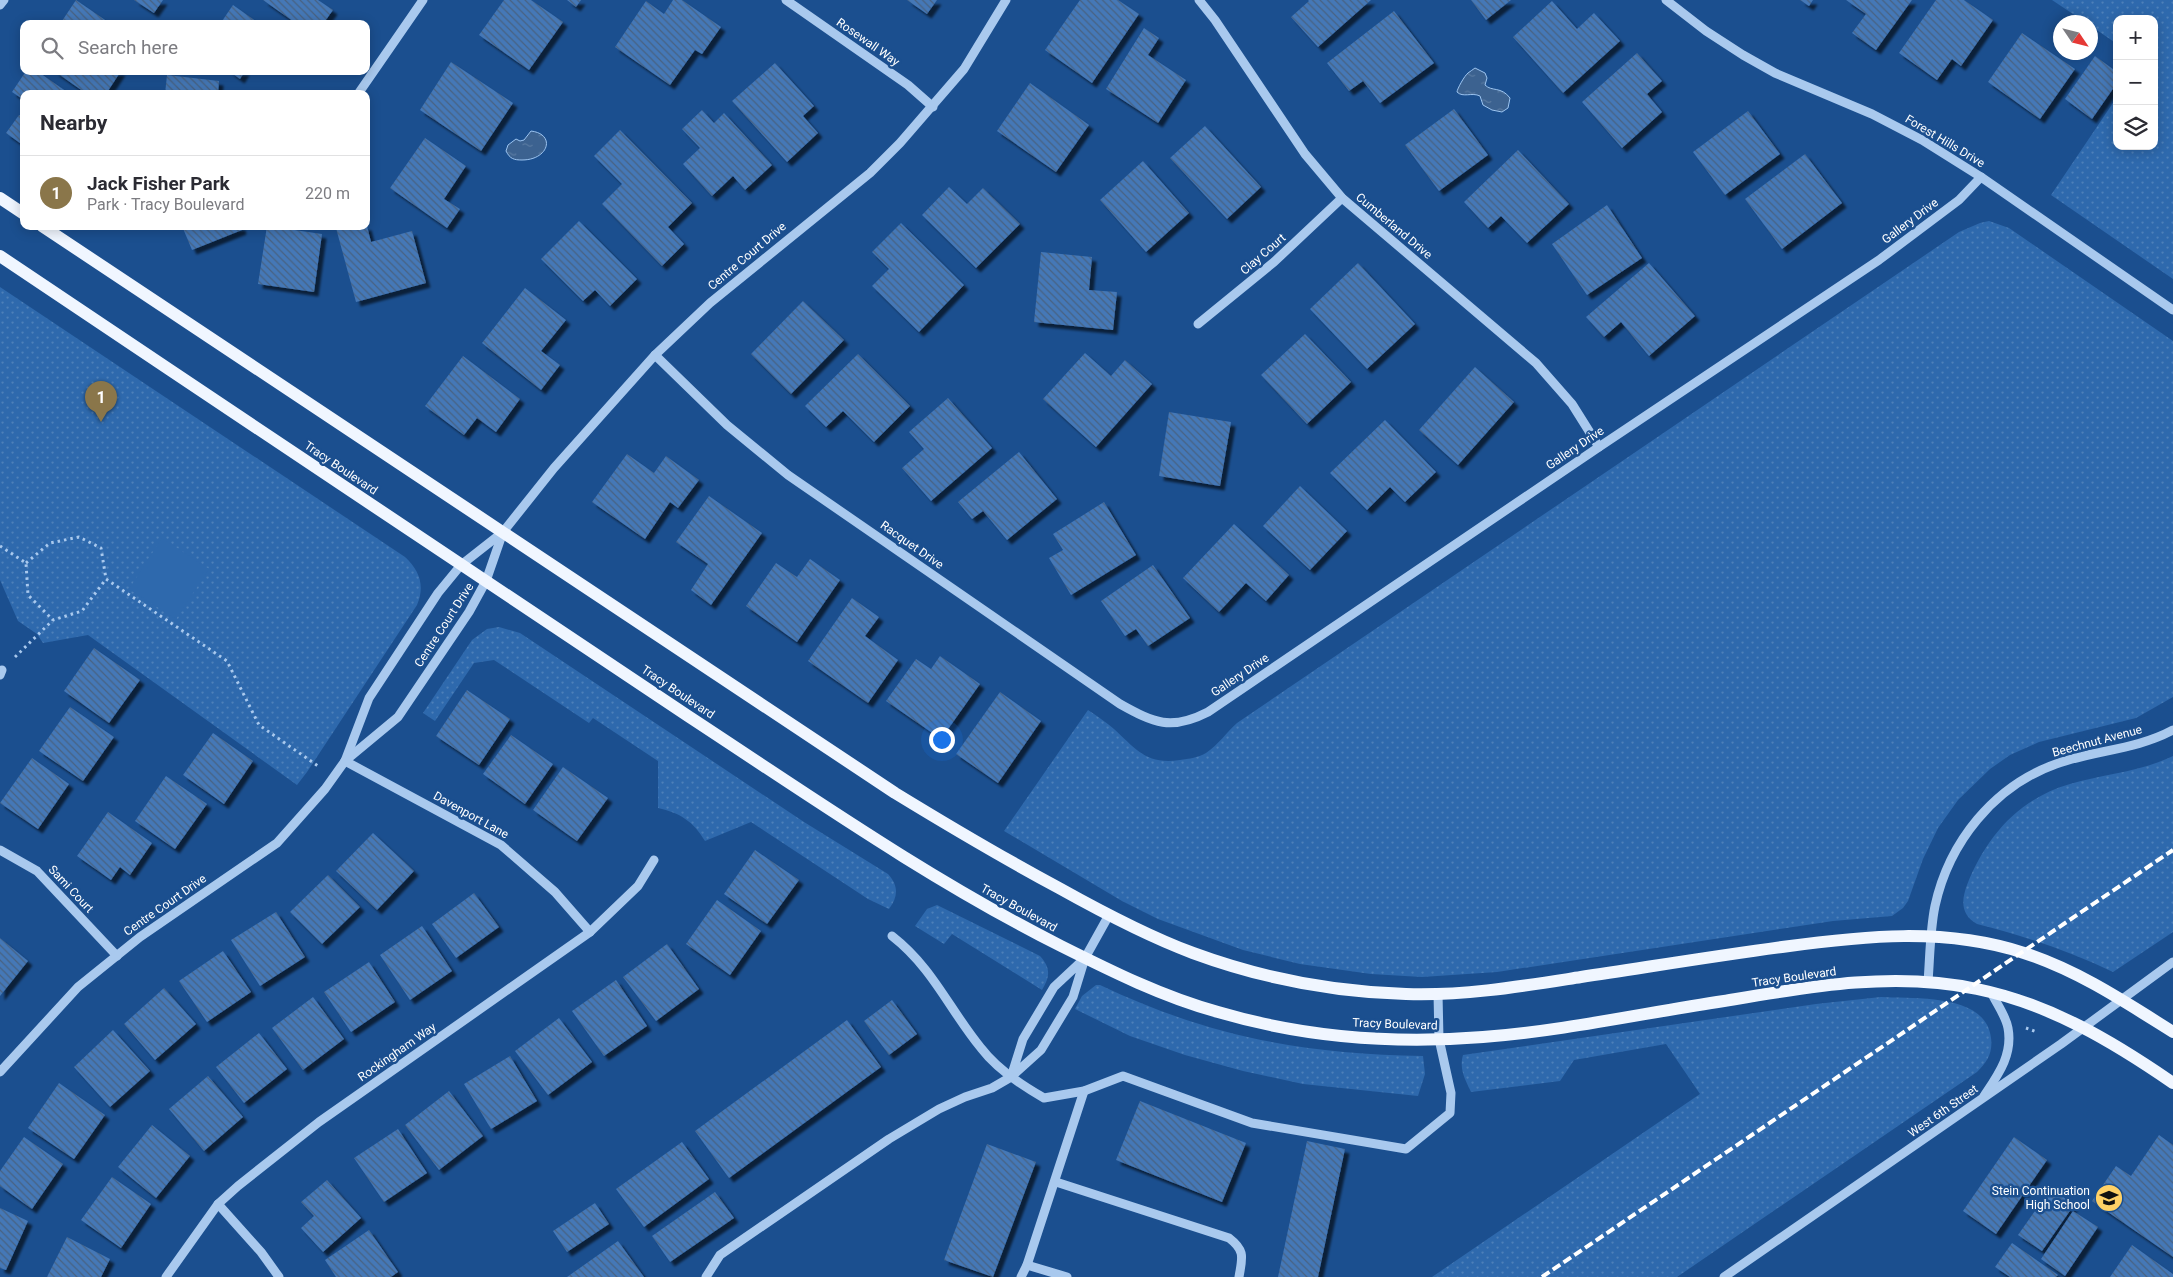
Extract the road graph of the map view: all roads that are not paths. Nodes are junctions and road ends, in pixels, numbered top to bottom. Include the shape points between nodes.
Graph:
1 (4, 0) edge
2 (423, 0) edge
3 (786, 0) edge
4 (1006, 0) edge
5 (1198, 0) edge
6 (1666, 0) edge
7 (0, 5) edge
8 (361, 90) edge
9 (934, 107) junction
10 (1981, 178) junction
11 (0, 198) edge
12 (1342, 198) junction
13 (20, 211) edge
14 (48, 230) edge
15 (0, 256) edge
16 (2173, 310) edge
17 (1198, 324) dead end
18 (655, 356) junction
19 (1599, 447) junction
20 (503, 532) junction
21 (461, 565) junction
22 (486, 582) junction
23 (1175, 724) joint
24 (2173, 730) edge
25 (345, 761) junction
26 (0, 850) edge
27 (654, 860) dead end
28 (1108, 915) junction
29 (590, 932) junction
30 (892, 936) dead end
31 (1930, 936) junction
32 (117, 956) junction
33 (1085, 958) junction
34 (2173, 962) edge
35 (1928, 982) junction
36 (1991, 992) junction
37 (1438, 994) junction
38 (2122, 999) junction
39 (2084, 1028) junction
40 (2173, 1032) edge
41 (1439, 1039) junction
42 (0, 1072) edge
43 (1011, 1077) junction
44 (2173, 1083) edge
45 (1084, 1091) junction
46 (1981, 1100) junction
47 (1056, 1182) junction
48 (218, 1204) junction
49 (1027, 1265) junction
50 (166, 1277) edge
51 (279, 1277) edge
52 (706, 1277) edge
53 (1021, 1277) edge
54 (1067, 1277) edge
55 (1239, 1277) edge
56 (1724, 1277) edge

1 - 7 street
2 - 8 street
3 - 9 street, Rosewall Way
4 - 9 street, Centre Court Drive via 964,69
5 - 12 street, Cumberland Drive via 1215,20 1305,154
6 - 10 street, Forest Hills Drive via 1743,55 1872,114 1922,140
9 - 18 street, Centre Court Drive via 870,173 717,297
10 - 16 street, Forest Hills Drive
10 - 19 street, Gallery Drive via 1959,200 1879,260
11 - 13 main road
12 - 17 street, Clay Court via 1274,262
12 - 19 street, Cumberland Drive via 1536,363 1572,404
14 - 20 main road
15 - 21 main road, Tracy Boulevard
18 - 20 street, Centre Court Drive via 560,461
18 - 23 street, Racquet Drive via 727,425 788,475 1120,704 1148,720
19 - 23 street, Gallery Drive via 1208,712
20 - 21 street, Centre Court Drive
20 - 22 street, Centre Court Drive
20 - 28 main road via 895,793 964,836
21 - 22 main road, Tracy Boulevard
21 - 25 street, Centre Court Drive via 438,593 369,698
22 - 25 street, Centre Court Drive via 398,716
22 - 33 main road, Tracy Boulevard via 900,855
24 - 31 street, Beechnut Avenue via 2133,746 2057,764 2034,773 2005,792 1974,823 1958,846 1935,905
25 - 29 street, Davenport Lane via 501,845 556,892
25 - 32 street, Centre Court Drive via 277,843
26 - 32 street, Sami Court via 37,871
27 - 29 street, Rockingham Way via 638,886
28 - 33 street
28 - 37 main road via 1192,952 1242,969 1345,990
29 - 48 street, Rockingham Way via 319,1122
30 - 43 street via 926,967 980,1048
31 - 35 street, Beechnut Avenue
31 - 37 main road via 1853,937 1518,987
31 - 38 main road via 1980,942 2022,952 2083,977
32 - 42 street, Centre Court Drive via 78,987
33 - 41 main road, Tracy Boulevard via 1180,1000 1266,1025 1359,1037
33 - 43 street via 1054,987 1023,1039
33 - 43 street via 1073,998 1041,1050
34 - 38 street, West 6th Street
35 - 36 main road, Tracy Boulevard
35 - 41 main road, Tracy Boulevard via 1867,981 1813,987 1533,1031
36 - 39 main road, Tracy Boulevard via 2057,1014
36 - 46 street via 2008,1027 2008,1052 2002,1070
37 - 41 street
38 - 39 street, West 6th Street
38 - 40 main road
39 - 44 main road, Tracy Boulevard via 2127,1051
39 - 46 street, West 6th Street
41 - 45 street via 1451,1094 1450,1113 1406,1148 1252,1123 1123,1076
43 - 45 street via 1044,1098
43 - 52 street via 939,1109 889,1139 720,1255
45 - 47 street
46 - 56 street, West 6th Street
47 - 49 street
47 - 55 street via 1229,1238 1239,1246 1242,1258
48 - 50 street, Rockingham Way
48 - 51 street
49 - 53 street
49 - 54 street

